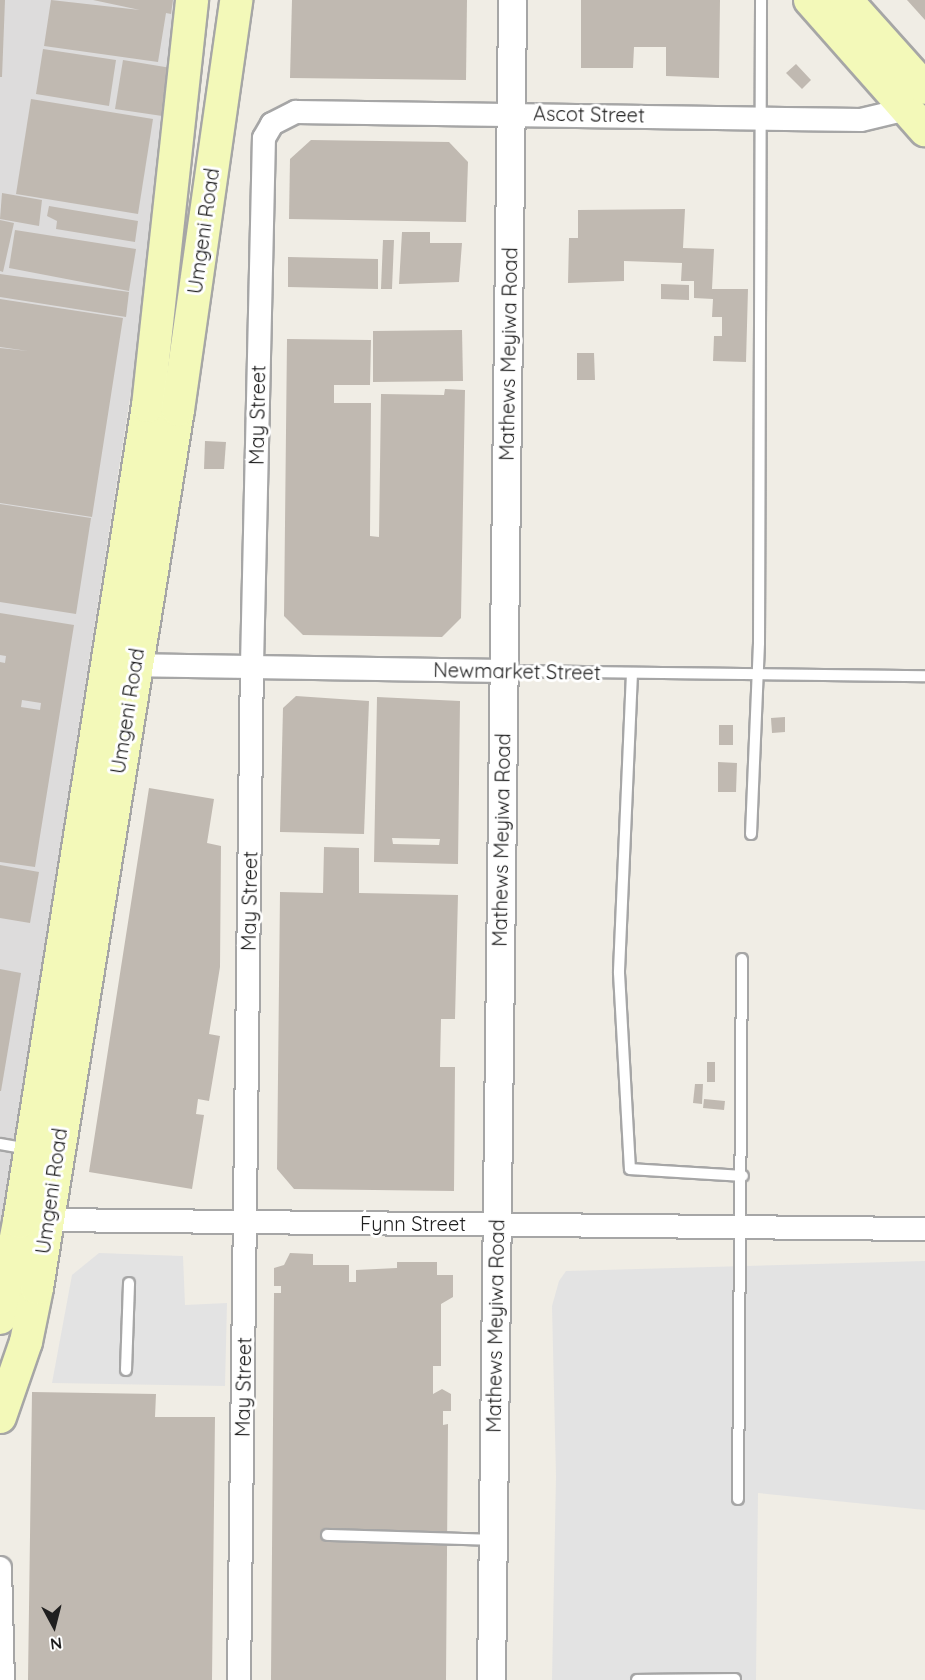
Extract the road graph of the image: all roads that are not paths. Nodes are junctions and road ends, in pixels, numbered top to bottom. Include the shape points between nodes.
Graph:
1 (236, 0) edge
2 (512, 0) edge
3 (761, 0) edge
4 (810, 0) edge
5 (846, 0) edge
6 (190, 12) edge
7 (231, 32) junction
8 (919, 109) edge
9 (512, 113) junction
10 (758, 117) junction
11 (272, 124) joint
12 (148, 406) junction
13 (178, 410) junction
14 (147, 501) junction
15 (122, 665) junction
16 (252, 665) junction
17 (504, 671) junction
18 (632, 673) junction
19 (756, 674) junction
20 (925, 676) edge
21 (751, 834) dead end
22 (742, 959) dead end
23 (0, 1144) edge
24 (31, 1149) junction
25 (743, 1176) junction
26 (46, 1221) junction
27 (245, 1223) junction
28 (496, 1223) junction
29 (741, 1226) junction
30 (925, 1229) edge
31 (129, 1283) dead end
32 (0, 1318) edge
33 (126, 1370) dead end
34 (0, 1417) edge
35 (738, 1499) dead end
36 (327, 1535) dead end
37 (492, 1540) junction
38 (0, 1568) edge
39 (735, 1679) edge
40 (3, 1680) edge
41 (239, 1680) edge
42 (491, 1680) edge
43 (637, 1680) edge

1 - 7 main road, Umgeni Road
2 - 9 street, Mathews Meyiwa Road
3 - 10 lane
4 - 8 main road
5 - 8 main road
6 - 7 main road
6 - 12 main road, Umgeni Road
7 - 13 main road, Umgeni Road
8 - 10 street, Ascot Street via 861,120
9 - 10 street, Ascot Street
9 - 11 street, Ascot Street via 296,112
9 - 17 street, Mathews Meyiwa Road
10 - 19 lane
11 - 16 street, May Street via 261,150
12 - 13 main road
12 - 14 main road, Umgeni Road
13 - 14 main road, Umgeni Road
14 - 15 main road, Umgeni Road
15 - 16 street, Newmarket Street
15 - 24 main road, Umgeni Road
15 - 26 main road, Umgeni Road
16 - 17 street, Newmarket Street
16 - 27 street, May Street
17 - 18 lane, Newmarket Street
17 - 28 street, Mathews Meyiwa Road
18 - 19 lane, Newmarket Street
18 - 25 lane via 619,973 630,1169
19 - 20 lane, Newmarket Street
19 - 21 lane
22 - 25 lane
23 - 24 lane
24 - 32 main road, Umgeni Road
25 - 29 lane
26 - 27 street, Fynn Street
26 - 34 main road, Umgeni Road via 26,1342
27 - 28 street, Fynn Street
27 - 41 street, May Street
28 - 29 street, Fynn Street
28 - 37 street, Mathews Meyiwa Road
29 - 30 street, Fynn Street
29 - 35 lane
31 - 33 lane
36 - 37 lane
37 - 42 street, Mathews Meyiwa Road
38 - 40 street
39 - 43 lane

